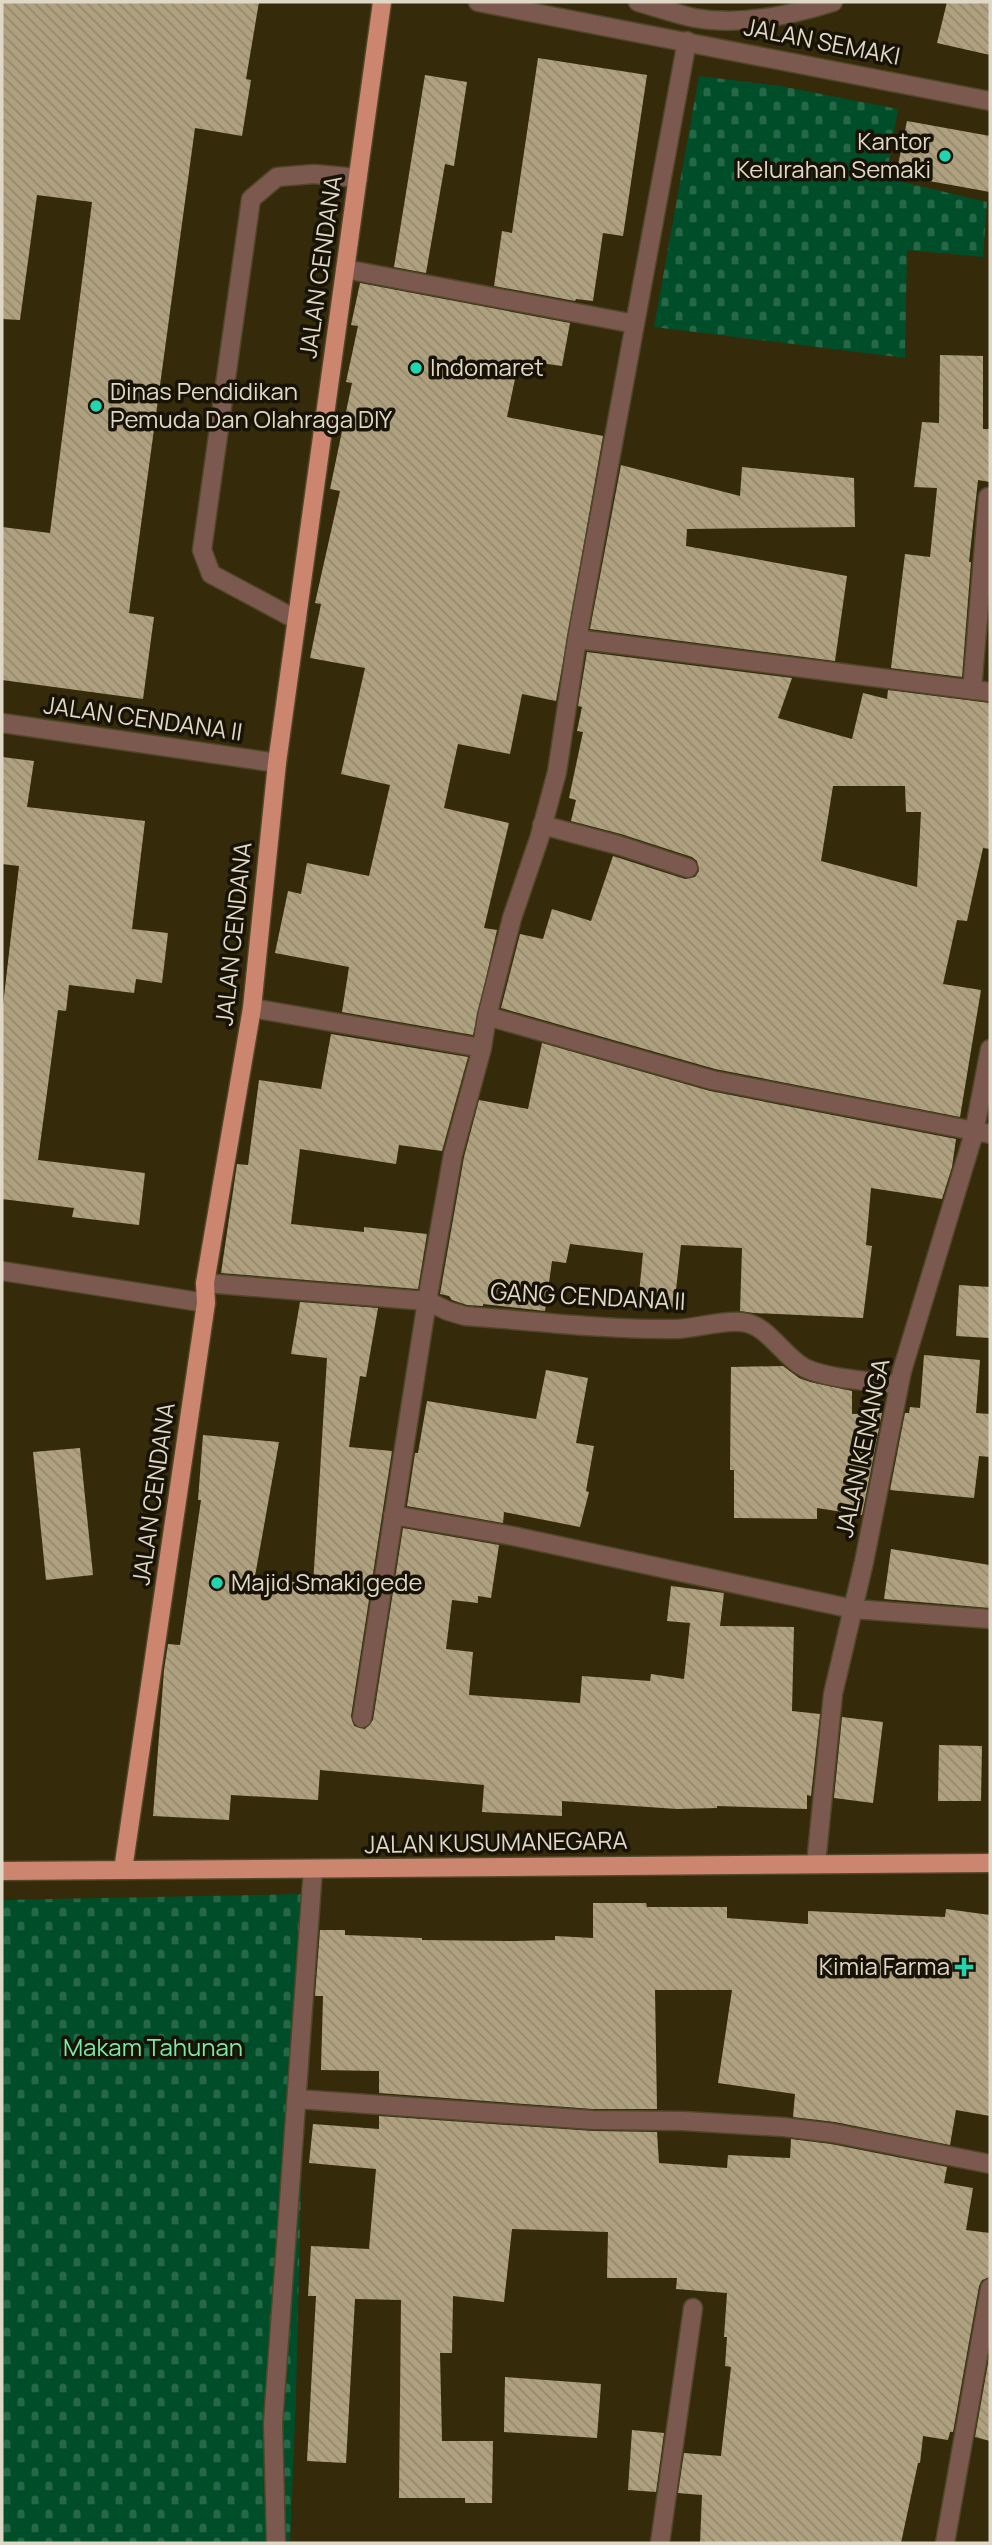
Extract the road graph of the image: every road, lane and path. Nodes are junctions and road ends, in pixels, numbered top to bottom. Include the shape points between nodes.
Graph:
1 (382, 2) edge
2 (478, 2) edge
3 (638, 2) edge
4 (833, 2) edge
5 (687, 41) junction
6 (990, 101) edge
7 (358, 178) junction
8 (345, 270) junction
9 (635, 324) junction
10 (988, 497) dead end
11 (297, 620) junction
12 (576, 639) junction
13 (981, 691) edge
14 (2, 723) edge
15 (276, 763) junction
16 (541, 825) junction
17 (688, 868) dead end
18 (252, 1008) junction
19 (487, 1016) junction
20 (482, 1048) junction
21 (990, 1049) edge
22 (982, 1133) edge
23 (2, 1271) edge
24 (205, 1283) junction
25 (427, 1301) junction
26 (206, 1303) junction
27 (899, 1385) junction
28 (393, 1515) junction
29 (853, 1609) junction
30 (990, 1619) edge
31 (362, 1718) dead end
32 (990, 1863) edge
33 (816, 1864) junction
34 (3, 1866) edge
35 (313, 1869) junction
36 (123, 1870) junction
37 (297, 2099) junction
38 (990, 2164) edge
39 (990, 2288) edge
40 (692, 2308) dead end
41 (275, 2543) edge
42 (660, 2543) edge
43 (945, 2543) edge

1 - 7 main road, JALAN CENDANA
2 - 5 street, JALAN SEMAKI
3 - 4 street via 695,18 743,20 792,15
5 - 6 street, JALAN SEMAKI
5 - 9 street
7 - 8 main road, JALAN CENDANA
7 - 11 street via 314,173 276,177 251,199 202,550 211,574
8 - 9 street
8 - 11 main road, JALAN CENDANA
9 - 12 street
10 - 13 street
11 - 15 main road, JALAN CENDANA
12 - 13 street
12 - 16 street via 557,772
14 - 15 street, JALAN CENDANA II
15 - 18 main road, JALAN CENDANA
16 - 17 street
16 - 19 street
18 - 20 street
18 - 24 main road, JALAN CENDANA
19 - 20 street
19 - 22 street via 712,1080
20 - 25 street via 453,1154
21 - 22 street, JALAN KENANGA
22 - 27 street, JALAN KENANGA
23 - 26 street
24 - 25 street, GANG CENDANA II
24 - 26 main road, JALAN CENDANA
25 - 27 street, GANG CENDANA II via 466,1316 585,1325 679,1329 742,1322 757,1327 806,1368
25 - 28 street
26 - 36 main road, JALAN CENDANA
27 - 29 street, JALAN KENANGA
28 - 29 street
28 - 31 street
29 - 30 street
29 - 33 street, JALAN KENANGA via 833,1694
32 - 33 main road, JALAN KUSUMANEGARA
33 - 35 main road, JALAN KUSUMANEGARA
34 - 36 main road, JALAN KUSUMANEGARA
35 - 36 main road, JALAN KUSUMANEGARA
35 - 37 street
37 - 38 street via 593,2120 783,2127
37 - 41 street via 273,2423
39 - 43 street
40 - 42 street

